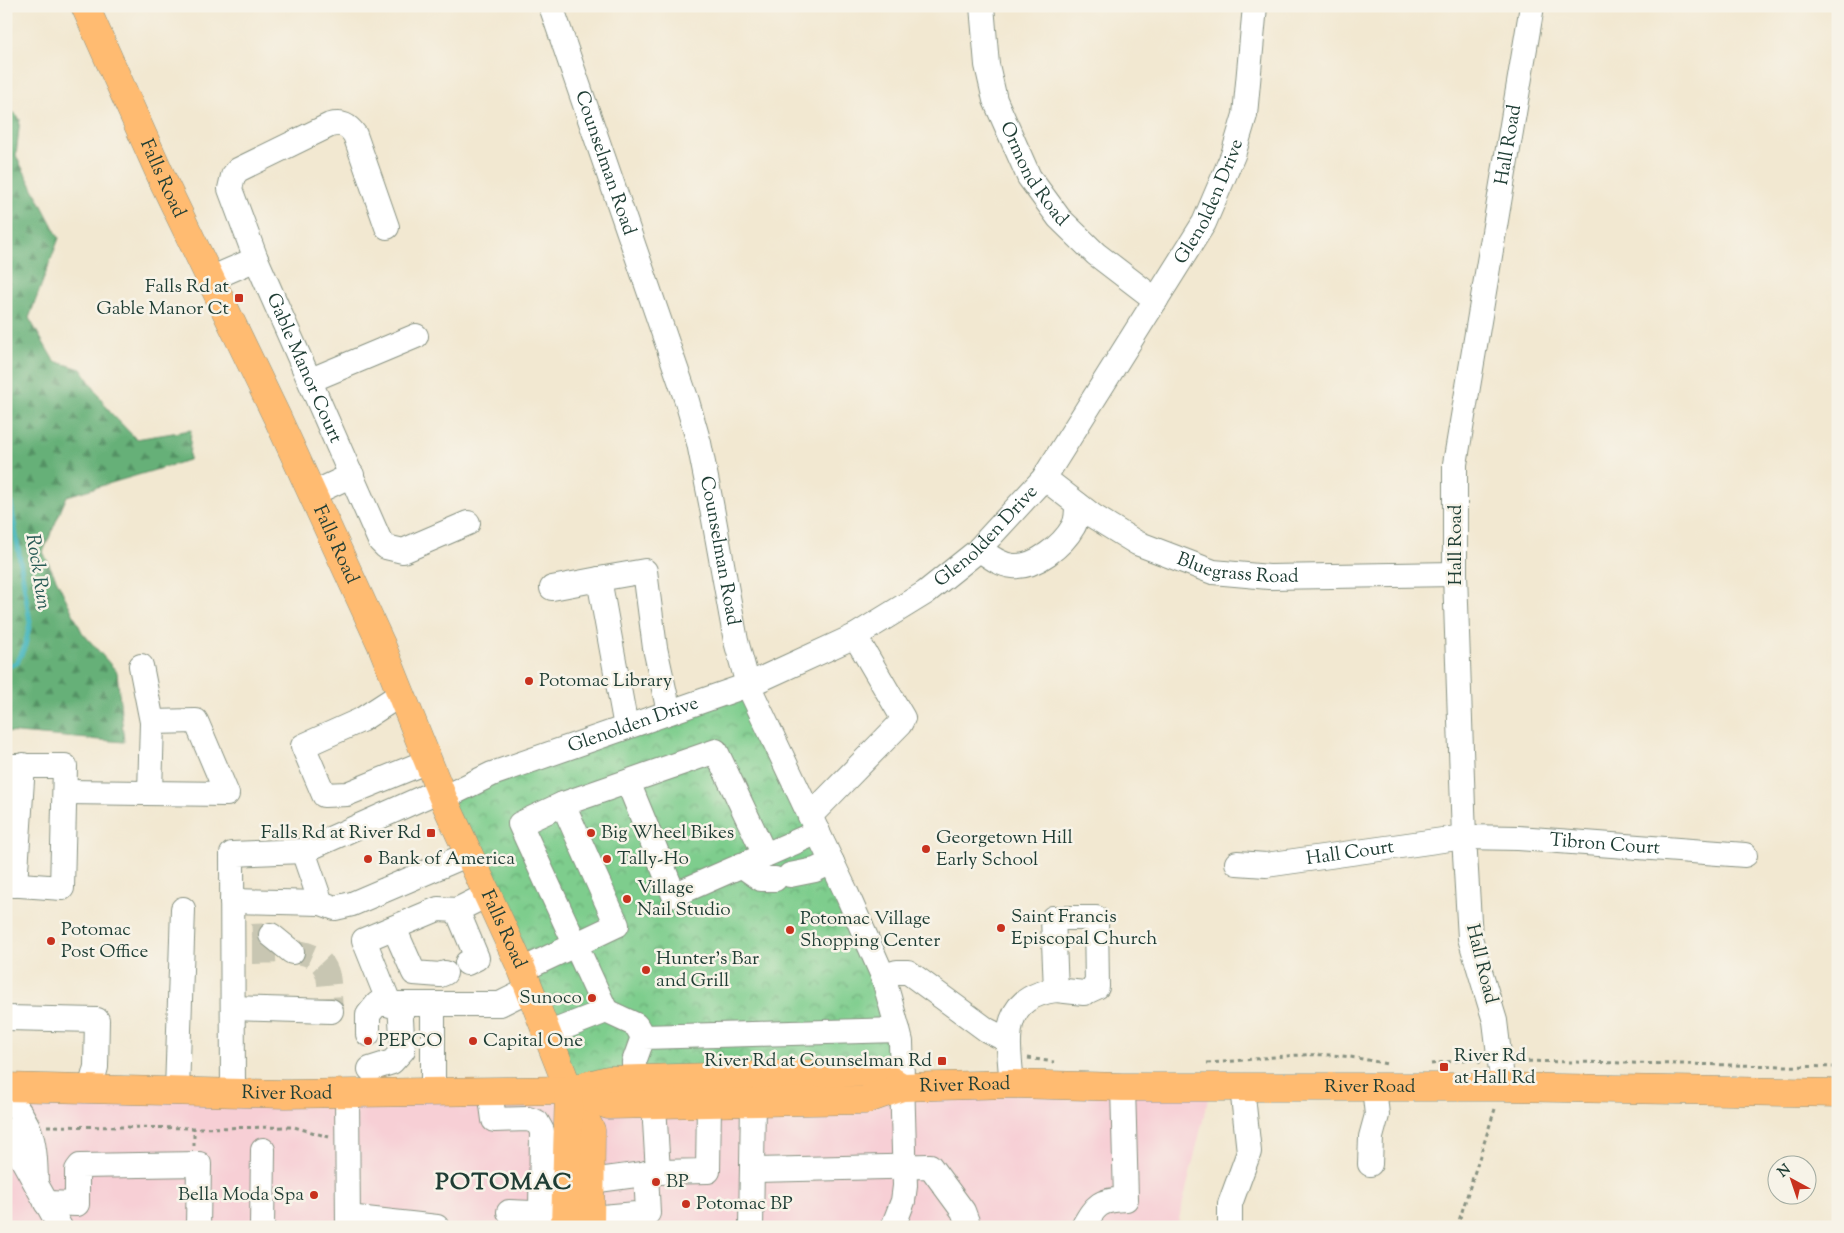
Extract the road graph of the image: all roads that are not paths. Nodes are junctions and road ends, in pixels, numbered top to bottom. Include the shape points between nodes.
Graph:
1 (85, 6) edge
2 (551, 6) edge
3 (982, 6) edge
4 (1255, 6) edge
5 (1532, 6) edge
6 (387, 227) dead end
7 (256, 259) junction
8 (210, 279) junction
9 (1156, 300) junction
10 (416, 336) dead end
11 (311, 380) junction
12 (352, 475) junction
13 (1044, 478) junction
14 (312, 494) junction
15 (1077, 504) junction
16 (468, 523) dead end
17 (979, 549) junction
18 (1455, 574) junction
19 (598, 579) junction
20 (552, 588) dead end
21 (855, 636) junction
22 (141, 666) dead end
23 (748, 685) junction
24 (401, 694) junction
25 (669, 712) junction
26 (152, 722) junction
27 (626, 727) junction
28 (428, 761) junction
29 (14, 765) edge
30 (628, 782) junction
31 (65, 792) junction
32 (150, 793) junction
33 (442, 794) junction
34 (563, 804) junction
35 (814, 824) junction
36 (1464, 837) junction
37 (303, 851) junction
38 (469, 854) junction
39 (765, 855) junction
40 (1744, 855) dead end
41 (832, 862) junction
42 (1236, 863) dead end
43 (741, 865) junction
44 (11, 884) edge
45 (487, 895) junction
46 (232, 901) junction
47 (321, 903) junction
48 (183, 909) dead end
49 (458, 910) junction
50 (394, 928) junction
51 (575, 945) junction
52 (467, 962) dead end
53 (445, 973) dead end
54 (883, 976) junction
55 (526, 979) junction
56 (1056, 990) dead end
57 (395, 1005) junction
58 (433, 1005) junction
59 (233, 1008) junction
60 (331, 1011) dead end
61 (606, 1011) junction
62 (6, 1018) edge
63 (898, 1030) junction
64 (548, 1034) junction
65 (643, 1036) junction
66 (1010, 1061) junction
67 (365, 1067) junction
68 (1501, 1075) junction
69 (634, 1080) junction
70 (902, 1086) junction
71 (1123, 1086) junction
72 (6, 1087) edge
73 (1242, 1087) junction
74 (1374, 1087) junction
75 (90, 1089) junction
76 (490, 1090) junction
77 (569, 1090) junction
78 (177, 1091) junction
79 (433, 1091) junction
80 (233, 1092) junction
81 (1838, 1093) edge
82 (6, 1096) edge
83 (753, 1103) junction
84 (654, 1104) junction
85 (708, 1104) junction
86 (17, 1128) edge
87 (263, 1150) dead end
88 (1370, 1164) dead end
89 (904, 1167) junction
90 (752, 1170) junction
91 (652, 1172) junction
92 (591, 1181) junction
93 (41, 1194) junction
94 (510, 1212) dead end
95 (570, 1220) edge
96 (348, 1222) edge
97 (60, 1227) edge
98 (198, 1227) edge
99 (262, 1227) edge
100 (437, 1227) edge
101 (751, 1227) edge
102 (893, 1227) edge
103 (969, 1227) edge
104 (1083, 1227) edge
105 (1230, 1227) edge

1 - 8 main road, Falls Road
2 - 23 street, Counselman Road via 687,401 699,443 736,641
3 - 9 street, Ormond Road via 987,65 995,100 1029,177 1059,218 1096,254
4 - 9 street, Glenolden Drive via 1245,115 1233,155 1204,223
5 - 18 street, Hall Road via 1456,464
6 - 7 street, Gable Manor Court via 355,135 349,127 339,123 238,170 232,176 230,189
7 - 8 street
7 - 11 street, Gable Manor Court
8 - 14 main road, Falls Road
9 - 13 street, Glenolden Drive
10 - 11 street
11 - 12 street, Gable Manor Court
12 - 14 street
12 - 16 street, Gable Manor Court via 386,548 403,551
13 - 15 street, Bluegrass Road
13 - 17 street, Glenolden Drive
14 - 24 main road, Falls Road
15 - 17 street via 1074,526 1059,545 1037,560 1015,567 1007,566
15 - 18 street, Bluegrass Road via 1137,543 1213,572 1270,577
17 - 21 street, Glenolden Drive via 924,594
18 - 36 street, Hall Road
19 - 20 street
19 - 25 street via 644,571 655,648
19 - 27 street
21 - 23 street, Glenolden Drive
21 - 35 street via 903,718
22 - 26 street
23 - 25 street, Glenolden Drive
23 - 35 street, Counselman Road
24 - 28 main road, Falls Road
24 - 28 street via 361,720 303,746 324,795 347,794
25 - 27 street, Glenolden Drive
26 - 32 street
26 - 32 street via 196,721 227,794
27 - 33 street, Glenolden Drive
28 - 33 main road, Falls Road
29 - 31 street via 65,766
29 - 44 street
30 - 34 street
30 - 39 street via 716,751
30 - 43 street via 674,894
31 - 32 street
31 - 44 street via 62,888
33 - 37 street, Glenolden Drive
33 - 38 main road, Falls Road
34 - 51 street via 617,926
34 - 51 street via 520,824
35 - 39 street
35 - 41 street, Counselman Road
36 - 40 street, Tibron Court
36 - 42 street, Hall Court via 1266,865
36 - 68 street, Hall Road via 1470,938 1495,1021
37 - 46 street via 232,854
37 - 47 street
38 - 45 main road, Falls Road
38 - 47 street via 352,904 335,908
39 - 43 street
41 - 43 street via 815,870 761,879
41 - 54 street, Counselman Road
45 - 49 street
45 - 55 main road, Falls Road
46 - 47 street
46 - 59 street via 253,948
48 - 78 street
49 - 50 street via 438,910
49 - 52 street via 477,958
50 - 53 street via 414,973
50 - 57 street via 364,940
51 - 55 street
51 - 61 street
54 - 63 street, Counselman Road
54 - 66 street via 908,972 987,1030
55 - 58 street via 500,1004
55 - 64 main road, Falls Road
56 - 66 street via 1042,992 1019,1007 1010,1022
57 - 58 street
57 - 67 street via 377,1004 368,1015
57 - 67 street via 403,1050 392,1062
58 - 79 street
59 - 60 street
59 - 80 street
61 - 64 street
61 - 65 street via 636,1024
62 - 75 street via 96,1020 96,1067
63 - 65 street
63 - 70 street, Counselman Road
64 - 77 main road, Falls Road
65 - 69 street via 634,1062
66 - 70 main road, River Road
66 - 71 main road, River Road
67 - 79 main road, River Road
67 - 80 main road, River Road
67 - 96 street via 348,1138
68 - 74 main road, River Road
68 - 81 main road, River Road
69 - 70 main road, River Road via 877,1072
69 - 77 main road, River Road via 608,1080
70 - 83 main road, River Road via 864,1100
70 - 89 street, Counselman Road
71 - 73 main road, River Road
71 - 104 street via 1126,1199 1104,1200 1093,1210
72 - 75 main road, River Road
73 - 74 main road, River Road
73 - 105 street via 1249,1152 1230,1204
74 - 88 street via 1378,1115 1371,1137
75 - 78 main road, River Road
76 - 77 main road, River Road
76 - 79 main road, River Road
76 - 95 street via 494,1120 528,1119 537,1122
77 - 84 main road, River Road via 608,1105
77 - 92 main road, Falls Road via 591,1130
77 - 95 main road, Falls Road
78 - 80 main road, River Road
82 - 86 street via 20,1109
83 - 85 main road, River Road
83 - 90 street
84 - 85 main road, River Road
84 - 91 street
85 - 91 street via 708,1171
86 - 93 street
87 - 99 street
89 - 90 street
89 - 102 street, Counselman Road via 903,1201
89 - 103 street via 930,1166 963,1211
90 - 101 street
91 - 92 street
91 - 95 street via 648,1213
92 - 95 main road, Falls Road
93 - 97 street
93 - 98 street via 77,1204 77,1170 80,1166 199,1164
94 - 95 street
96 - 100 street

